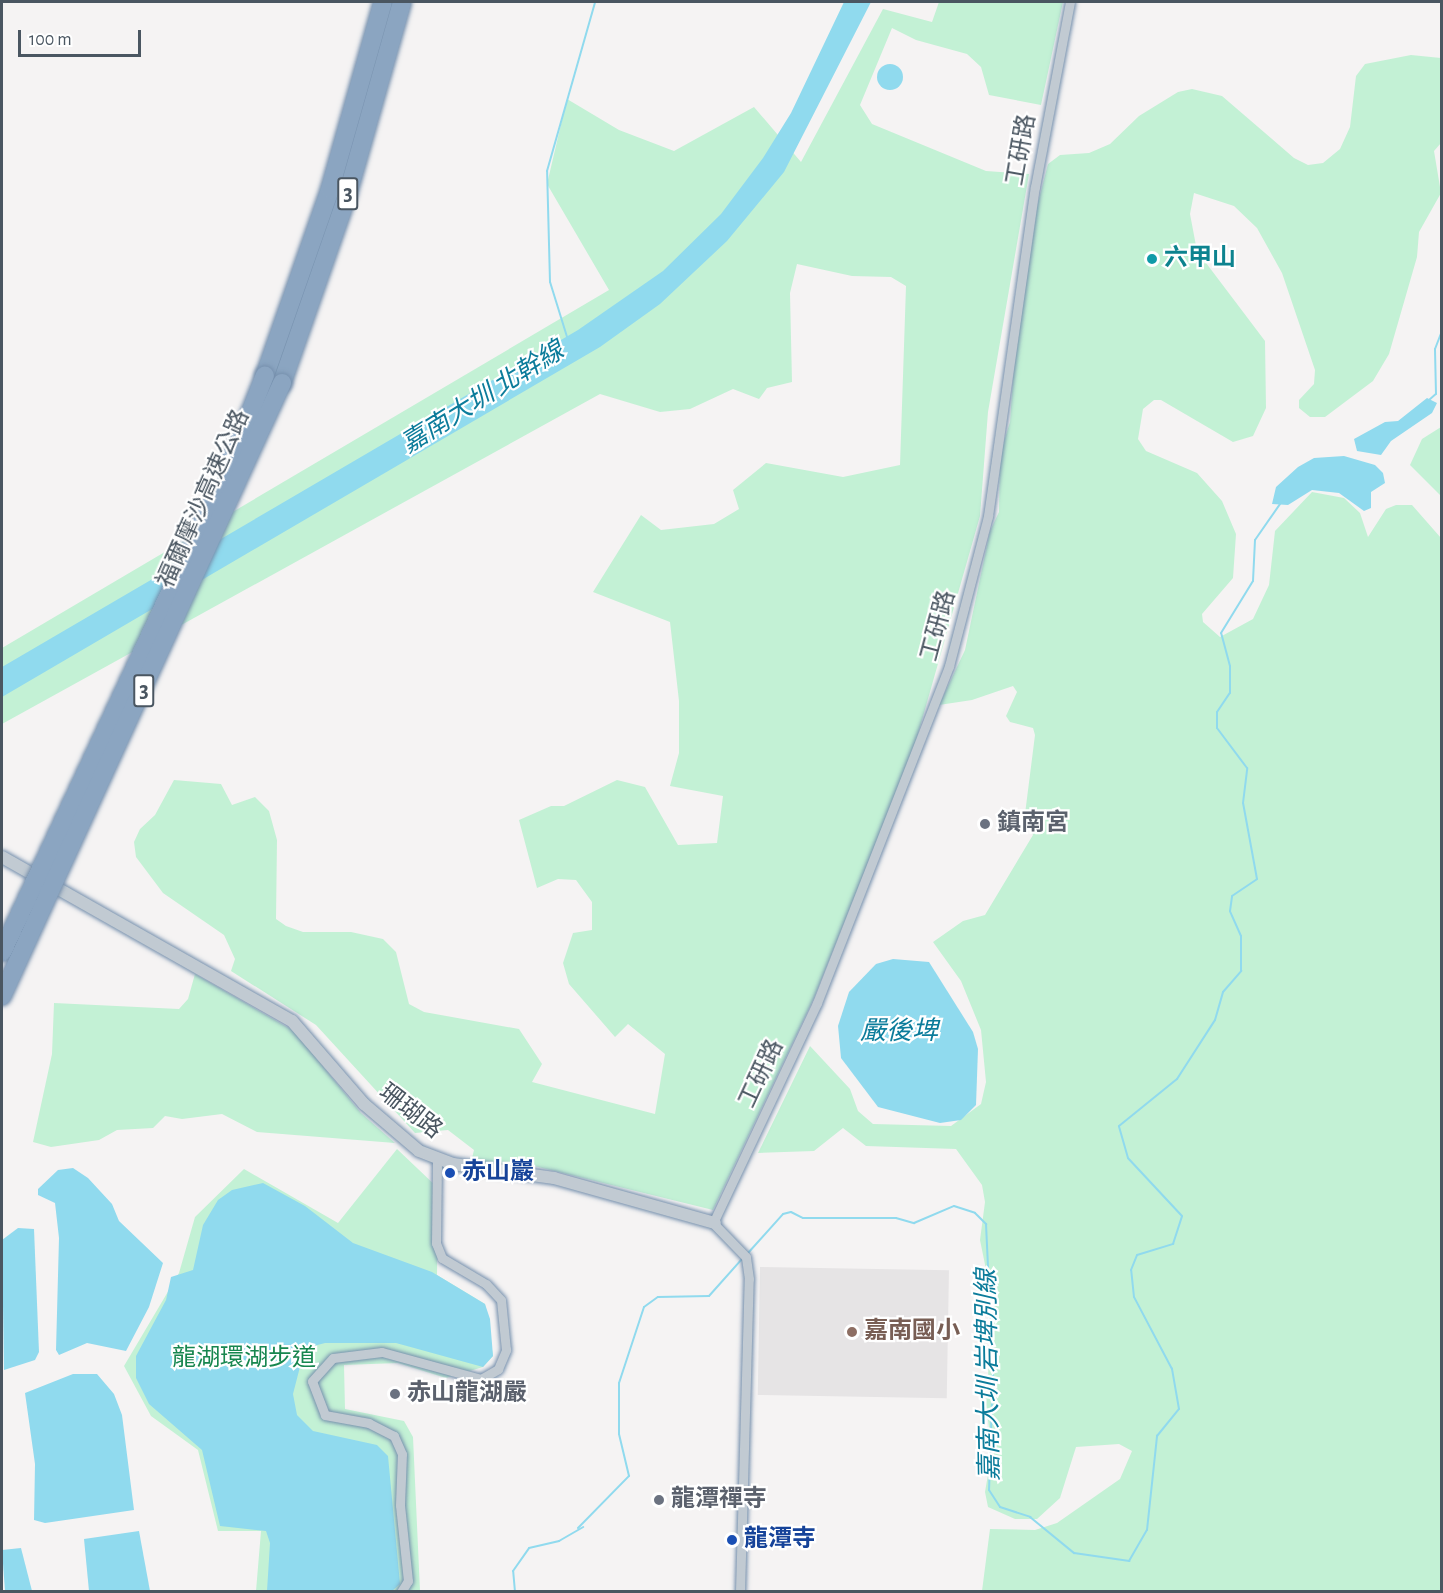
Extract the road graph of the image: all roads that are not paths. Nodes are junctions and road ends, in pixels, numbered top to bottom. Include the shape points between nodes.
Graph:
1 (383, 2) edge
2 (402, 2) edge
3 (1070, 2) edge
4 (2, 857) edge
5 (2, 952) edge
6 (2, 996) edge
7 (437, 1159) junction
8 (715, 1223) junction
9 (401, 1592) edge
10 (740, 1592) edge

1 - 5 highway, 福爾摩沙高速公路 / 3, bridge via 330,189 226,473
2 - 6 highway, 福爾摩沙高速公路 / 3, bridge via 348,193 282,383
3 - 8 street, 工研路 via 1035,187 988,516 949,666 817,1003
4 - 7 street, 珊瑚路 via 292,1022 377,1118 415,1149
7 - 8 street, 珊瑚路 via 555,1178
7 - 9 street via 436,1243 442,1258 486,1284 501,1300 506,1350 498,1370 481,1379 382,1352 333,1358 312,1381 325,1415 369,1423 394,1436 402,1454 400,1505 408,1581
8 - 10 street via 746,1257 749,1279

